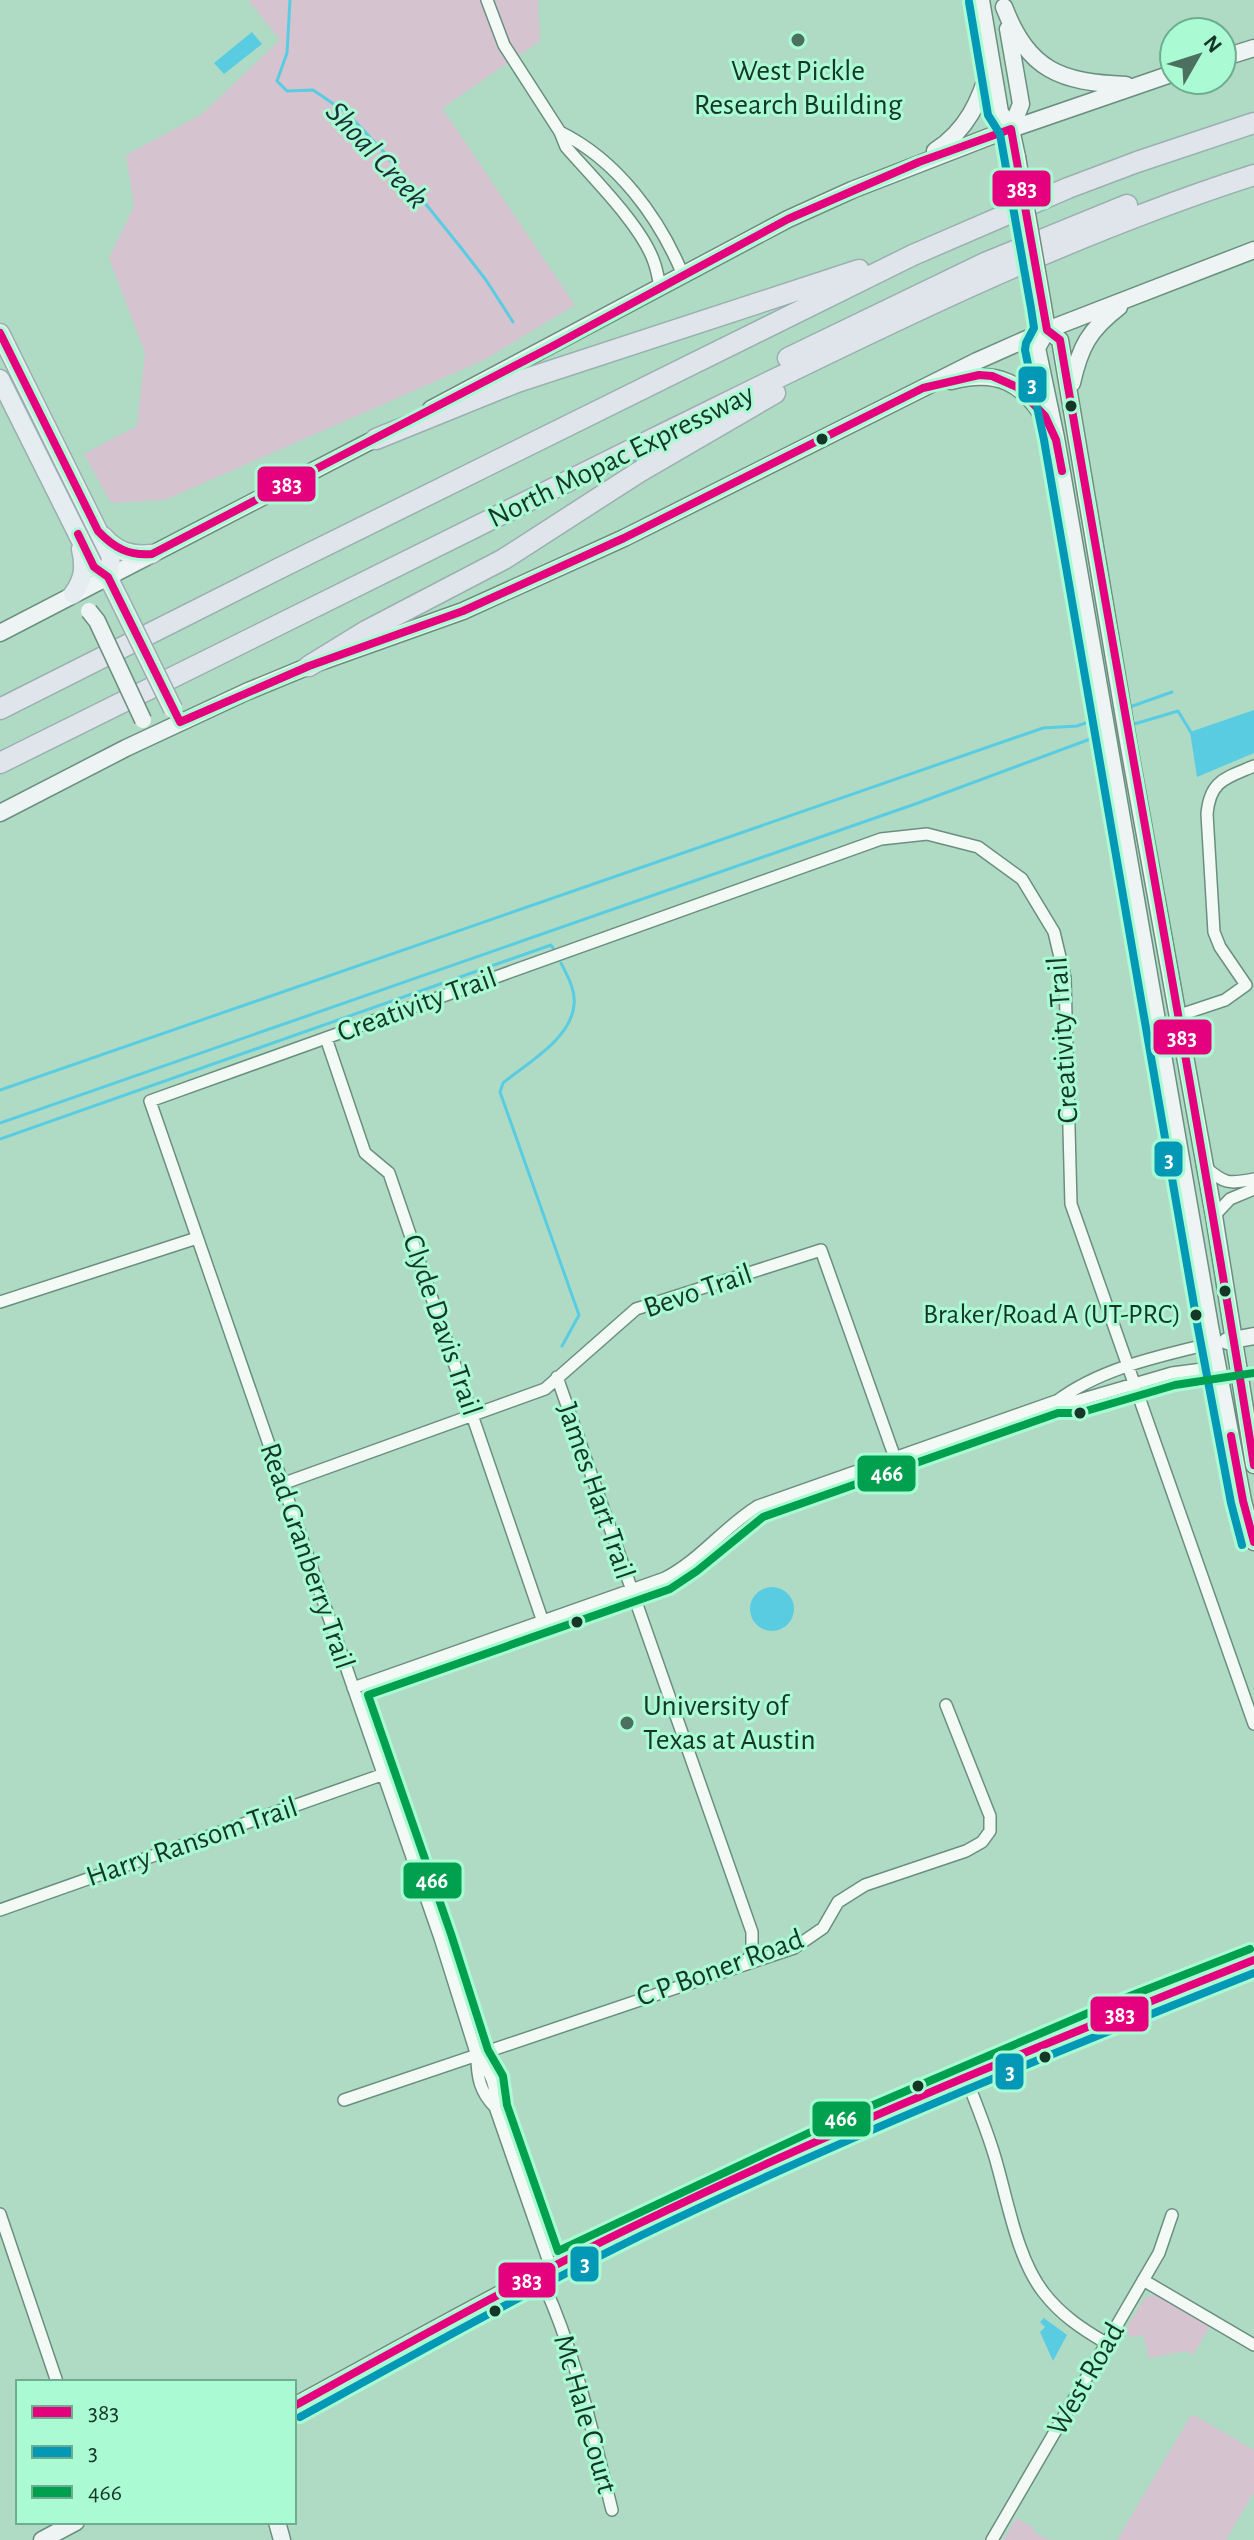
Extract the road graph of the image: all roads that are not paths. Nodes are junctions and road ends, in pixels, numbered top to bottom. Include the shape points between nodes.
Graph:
1 (487, 0) edge
2 (981, 0) edge
3 (1003, 3) edge
4 (991, 60) junction
5 (1158, 78) edge
6 (1139, 85) junction
7 (1254, 123) edge
8 (1011, 129) junction
9 (560, 132) junction
10 (1254, 136) edge
11 (919, 162) junction
12 (1254, 162) edge
13 (1254, 175) edge
14 (618, 176) junction
15 (601, 188) junction
16 (1254, 250) edge
17 (913, 255) junction
18 (683, 275) junction
19 (660, 286) junction
20 (1134, 296) junction
21 (1046, 322) junction
22 (0, 333) edge
23 (834, 351) junction
24 (0, 379) edge
25 (923, 388) junction
26 (1070, 393) junction
27 (1056, 438) junction
28 (376, 439) junction
29 (76, 531) junction
30 (98, 531) junction
31 (152, 554) junction
32 (111, 582) junction
33 (73, 594) junction
34 (55, 603) junction
35 (0, 633) edge
36 (89, 665) junction
37 (309, 666) junction
38 (0, 694) edge
39 (0, 709) edge
40 (176, 715) junction
41 (0, 721) edge
42 (126, 748) junction
43 (0, 749) edge
44 (0, 763) edge
45 (1254, 766) edge
46 (0, 813) edge
47 (1177, 1016) junction
48 (326, 1038) junction
49 (150, 1101) joint
50 (1205, 1167) junction
51 (1254, 1179) edge
52 (1254, 1189) edge
53 (1214, 1216) junction
54 (197, 1238) junction
55 (0, 1302) edge
56 (1254, 1336) edge
57 (1235, 1340) junction
58 (1213, 1343) junction
59 (1246, 1362) edge
60 (1127, 1367) junction
61 (1218, 1367) junction
62 (557, 1377) junction
63 (1134, 1386) junction
64 (1056, 1401) junction
65 (473, 1414) junction
66 (895, 1458) junction
67 (1254, 1465) edge
68 (282, 1484) junction
69 (1254, 1542) edge
70 (631, 1591) junction
71 (543, 1622) junction
72 (353, 1688) junction
73 (946, 1705) dead end
74 (1254, 1724) edge
75 (384, 1774) junction
76 (0, 1910) edge
77 (1254, 1960) edge
78 (743, 1965) junction
79 (477, 2056) junction
80 (966, 2078) junction
81 (344, 2100) dead end
82 (0, 2214) edge
83 (1172, 2215) dead end
84 (545, 2271) junction
85 (1143, 2280) junction
86 (1106, 2343) junction
87 (1254, 2345) edge
88 (56, 2380) edge
89 (296, 2405) edge
90 (612, 2510) dead end
91 (72, 2524) edge
92 (42, 2540) edge
93 (992, 2540) edge

1 - 9 street via 504,45
2 - 4 main road
3 - 6 main road via 1014,33 1040,63 1076,81
3 - 8 main road via 1021,104
4 - 8 main road via 1000,112
4 - 11 main road via 973,113 944,145
5 - 6 main road
6 - 8 main road
7 - 17 highway, North Mopac Expressway via 1068,188
8 - 11 main road
8 - 21 main road, bridge
9 - 14 street
9 - 15 street via 566,147
10 - 41 highway via 1076,198 931,261
11 - 18 main road via 788,219
12 - 43 highway via 1077,224 916,295
13 - 23 highway, North Mopac Expressway via 1023,262
14 - 15 street via 611,176
14 - 18 street via 657,225
15 - 19 street via 646,246
16 - 20 main road
17 - 28 highway via 517,382
17 - 36 highway, North Mopac Expressway
18 - 19 main road
19 - 28 main road
20 - 21 main road
20 - 26 main road via 1091,332
21 - 25 main road
21 - 26 main road via 1060,340
21 - 27 main road via 1037,348
22 - 30 main road
23 - 37 highway via 778,392 639,472 516,552
23 - 44 highway, North Mopac Expressway
24 - 29 main road
25 - 27 main road via 977,375 995,377 1024,390
25 - 37 main road via 557,569 463,611
26 - 47 main road
27 - 58 main road
28 - 31 main road
29 - 32 main road via 94,567
29 - 33 main road via 84,571
30 - 31 main road via 118,550
30 - 32 main road via 111,557
31 - 32 main road
32 - 33 main road
32 - 40 main road, bridge
33 - 34 main road
34 - 35 main road
34 - 42 main road, bridge via 89,611 97,621 143,720
36 - 38 highway
36 - 39 highway, North Mopac Expressway
37 - 40 main road
40 - 42 main road
42 - 46 main road
45 - 47 street via 1217,784 1207,814 1214,932 1246,985 1225,1000
47 - 50 main road
48 - 49 street, Creativity Trail
48 - 60 street, Creativity Trail via 881,839 927,834 978,847 1022,879 1054,932 1065,978 1071,1204
48 - 65 street, Clyde Davis Trail via 365,1153 389,1173
49 - 54 street, Read Granberry Trail
50 - 51 street via 1228,1183
50 - 53 main road
52 - 53 street via 1230,1199
53 - 57 main road
54 - 55 street
54 - 68 street, Read Granberry Trail
56 - 57 main road
57 - 58 main road
57 - 59 main road
58 - 60 street
58 - 61 main road
59 - 61 main road
59 - 67 main road
60 - 63 street, Creativity Trail
60 - 64 street
61 - 63 street via 1172,1373
61 - 69 main road
62 - 65 street, Bevo Trail via 545,1389
62 - 66 street, Bevo Trail via 636,1309 821,1250
62 - 70 street, James Hart Trail
63 - 64 street
63 - 74 street, Creativity Trail
64 - 66 street
65 - 68 street, Bevo Trail
65 - 71 street, Clyde Davis Trail
66 - 70 street via 758,1506 684,1568
68 - 72 street, Read Granberry Trail
70 - 71 street
70 - 78 street, James Hart Trail via 752,1932 752,1954
71 - 72 street
72 - 75 street, Read Granberry Trail
73 - 78 street, C P Boner Road via 990,1816 990,1831 982,1842 865,1885 838,1902 823,1928 794,1948
75 - 76 street, Harry Ransom Trail
75 - 79 street, Read Granberry Trail
77 - 80 main road
78 - 79 street, C P Boner Road
79 - 81 street, C P Boner Road
79 - 84 street, Read Granberry Trail via 477,2075 484,2096 495,2107
80 - 84 main road via 758,2168
80 - 86 street via 1034,2278 1070,2320
82 - 88 street
83 - 85 street, West Road
84 - 89 main road
84 - 90 street, Mc Hale Court
85 - 86 street, West Road
85 - 87 street
86 - 93 street, West Road
91 - 92 main road

